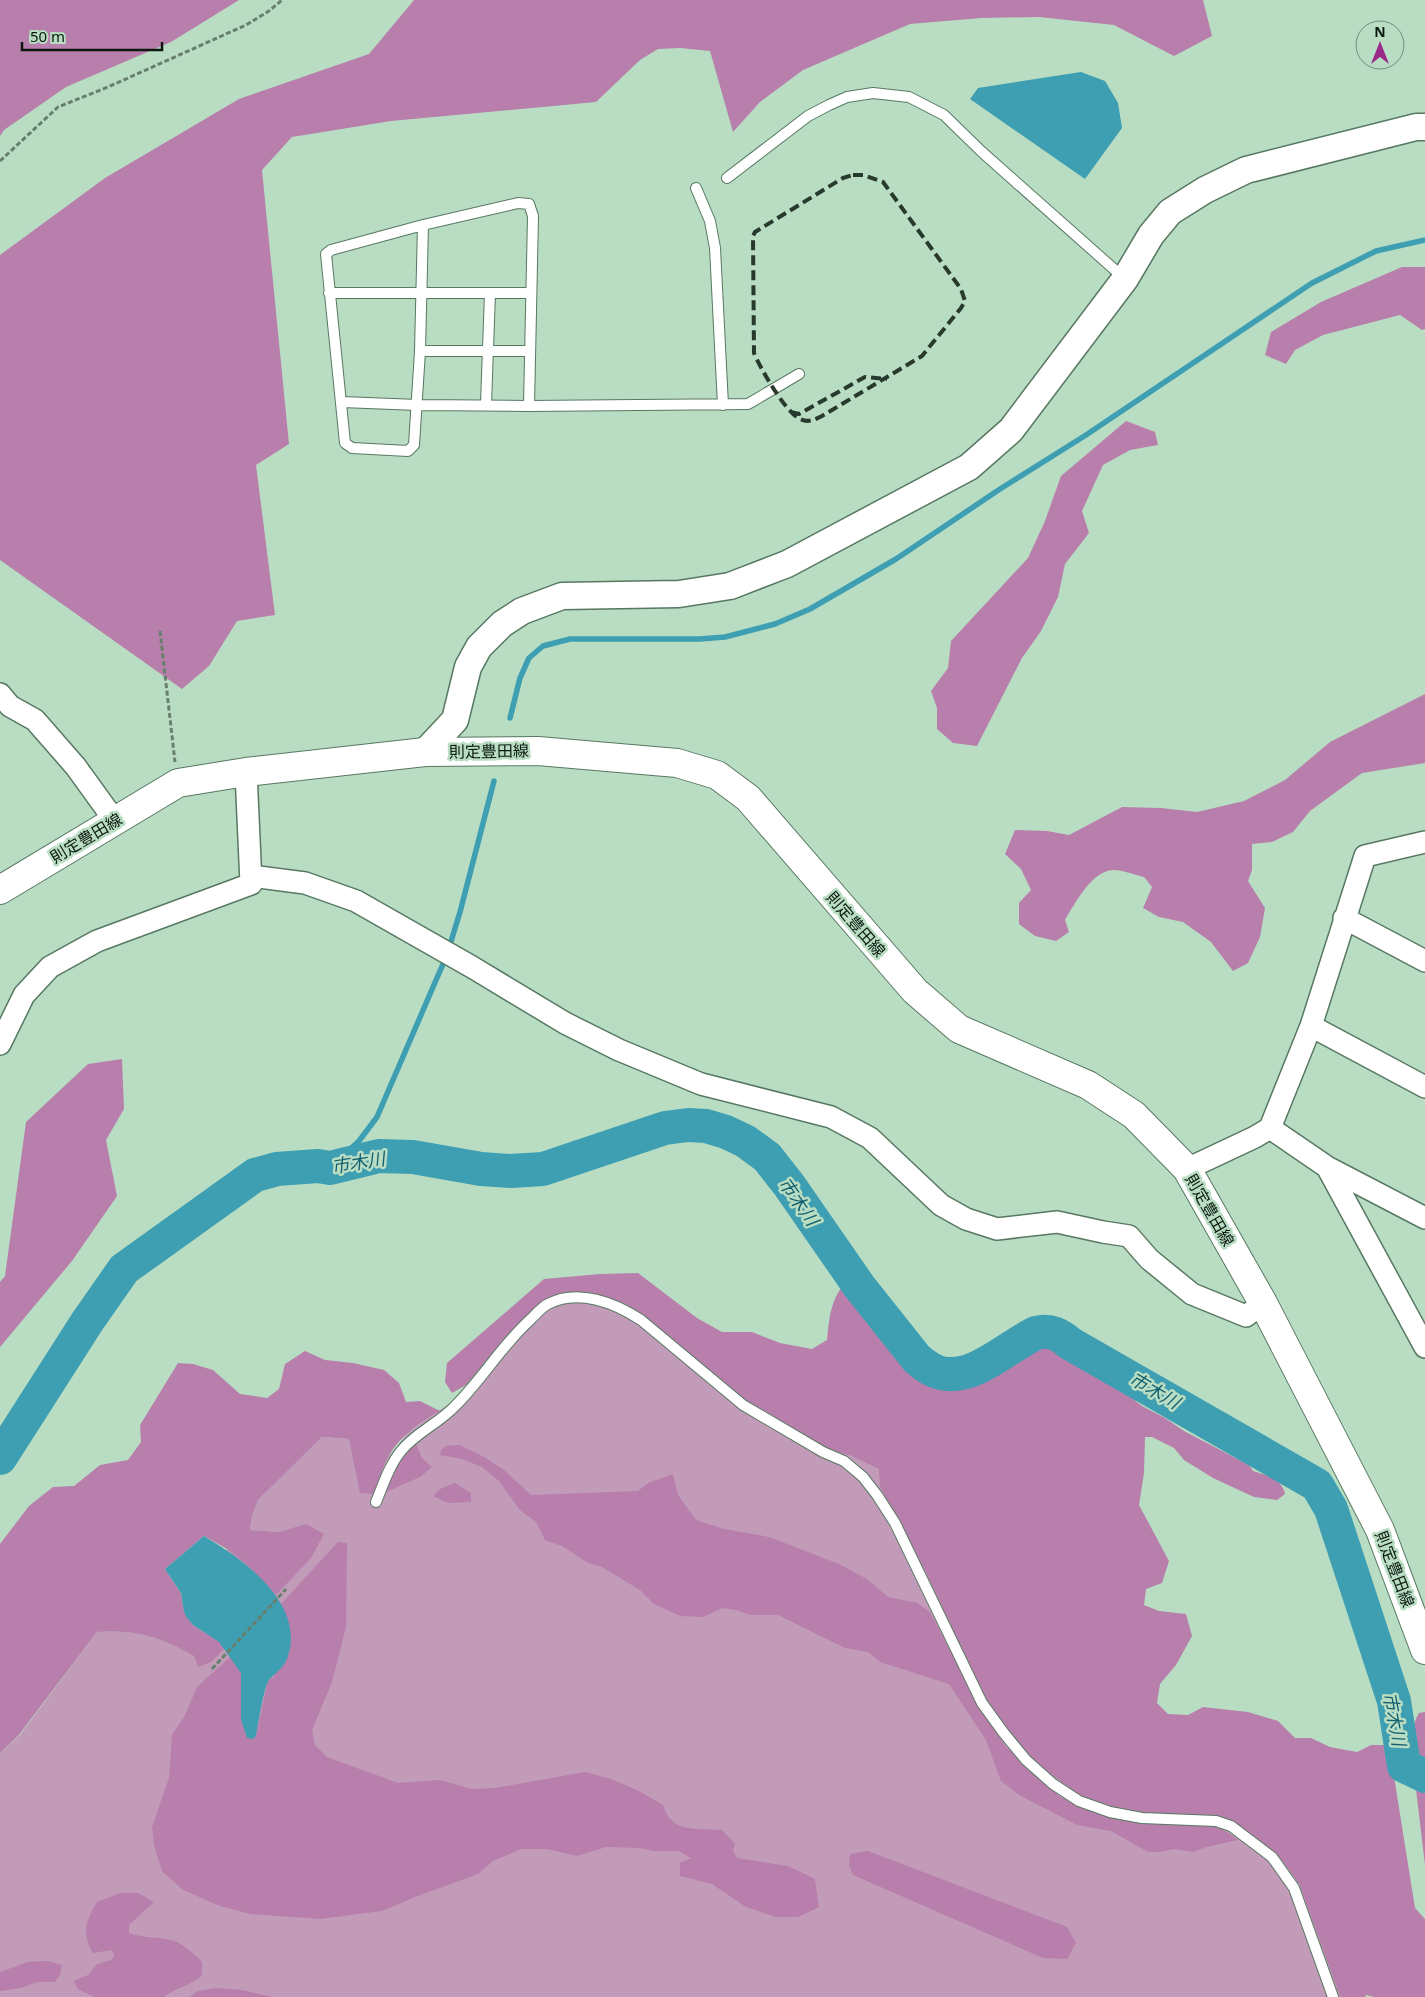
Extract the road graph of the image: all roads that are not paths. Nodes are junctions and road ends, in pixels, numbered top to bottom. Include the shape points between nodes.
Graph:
1 (1425, 127) edge
2 (727, 178) dead end
3 (696, 188) dead end
4 (423, 225) junction
5 (1125, 279) junction
6 (329, 292) junction
7 (490, 292) junction
8 (530, 292) junction
9 (422, 293) junction
10 (420, 351) junction
11 (488, 351) junction
12 (530, 351) junction
13 (799, 374) dead end
14 (342, 402) junction
15 (486, 404) junction
16 (418, 405) junction
17 (723, 405) junction
18 (528, 406) junction
19 (0, 694) edge
20 (425, 752) junction
21 (246, 772) junction
22 (115, 821) junction
23 (1425, 842) edge
24 (250, 876) junction
25 (0, 890) edge
26 (1344, 918) junction
27 (1425, 961) edge
28 (1311, 1026) junction
29 (0, 1044) edge
30 (1425, 1088) edge
31 (1270, 1128) junction
32 (1327, 1167) junction
33 (1187, 1169) junction
34 (1425, 1218) edge
35 (1264, 1303) junction
36 (1425, 1347) edge
37 (376, 1502) dead end
38 (1425, 1650) edge
39 (1334, 1997) edge

1 - 5 street via 1246,170 1205,190 1170,212 1151,235
2 - 5 lane via 808,116 829,105 847,97 873,93 909,97 944,115
3 - 17 lane via 710,221 715,248
4 - 6 lane via 331,250 325,261
4 - 8 lane via 518,203 529,204 533,216
4 - 9 lane
5 - 20 street via 1011,430 969,467 787,564 730,586 679,594 562,596 522,611 502,624 479,647 468,668 455,720
6 - 9 lane
6 - 14 lane
7 - 8 lane
7 - 9 lane
7 - 11 lane
8 - 12 lane
9 - 10 lane
10 - 11 lane
10 - 16 lane
11 - 12 lane
11 - 15 lane
12 - 18 lane
13 - 17 lane via 748,404
14 - 16 lane
14 - 16 lane via 345,443 352,448 408,451 414,445
15 - 16 lane
15 - 18 lane
17 - 18 lane
19 - 22 street via 10,706 35,720 76,767
20 - 21 main road, 則定豊田線
20 - 33 main road, 則定豊田線 via 538,751 677,763 717,775 748,798 915,992 959,1029 1088,1085 1134,1115
21 - 22 main road, 則定豊田線 via 178,783
21 - 24 street
22 - 25 main road, 則定豊田線
23 - 26 street via 1365,856
24 - 29 street via 250,884 97,941 50,967 24,996
24 - 35 street via 305,883 356,901 565,1023 619,1050 701,1084 831,1117 870,1138 941,1205 966,1219 997,1229 1057,1222 1129,1236 1149,1259 1192,1294 1246,1316
26 - 27 street
26 - 28 street
28 - 30 street
28 - 31 street
31 - 32 street
31 - 33 street
32 - 34 street
32 - 36 street
33 - 35 main road, 則定豊田線
35 - 38 main road, 則定豊田線 via 1380,1530
37 - 39 lane via 400,1452 414,1437 455,1407 515,1333 547,1304 570,1297 590,1297 624,1309 743,1405 844,1461 863,1477 895,1523 982,1703 1026,1760 1053,1784 1079,1801 1110,1812 1142,1818 1216,1821 1230,1826 1272,1857 1294,1888

